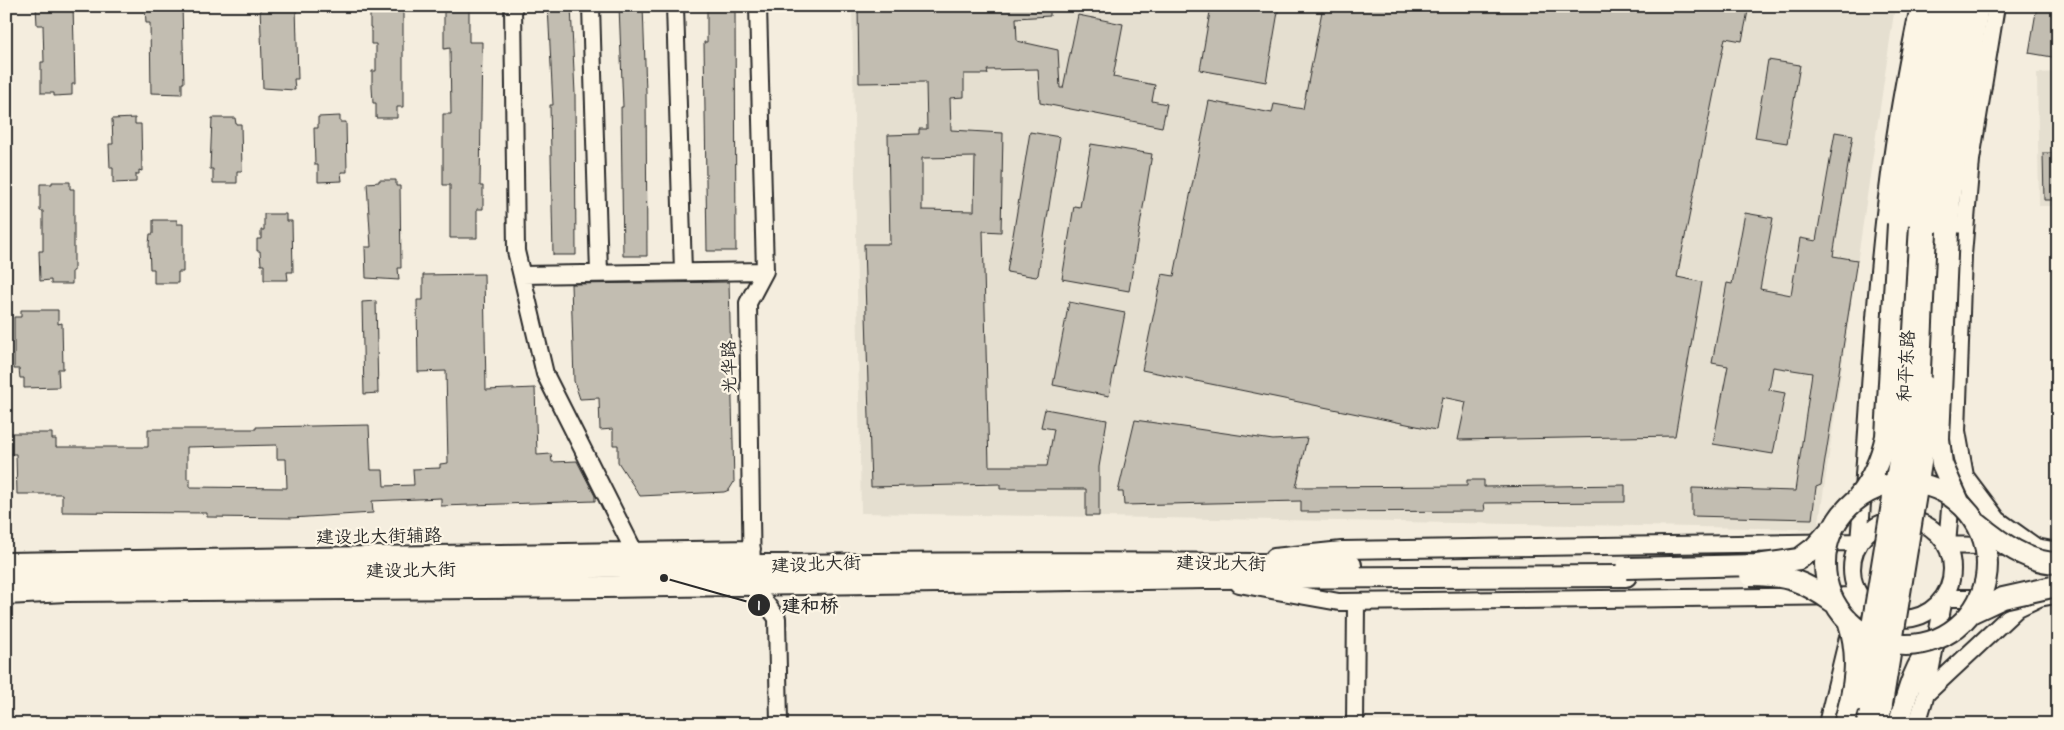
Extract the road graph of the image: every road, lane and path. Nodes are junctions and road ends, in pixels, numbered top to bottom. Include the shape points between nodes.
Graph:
1 (513, 6) edge
2 (591, 6) edge
3 (675, 6) edge
4 (758, 6) edge
5 (1919, 6) edge
6 (1932, 6) edge
7 (1946, 6) edge
8 (1966, 6) edge
9 (1978, 6) edge
10 (1996, 6) edge
11 (765, 271) junction
12 (683, 272) junction
13 (599, 273) junction
14 (522, 275) junction
15 (1957, 430) junction
16 (1886, 436) junction
17 (1938, 439) junction
18 (1856, 499) junction
19 (1959, 502) junction
20 (1977, 524) junction
21 (1834, 526) junction
22 (1859, 542) junction
23 (1947, 545) junction
24 (2036, 547) junction
25 (2058, 551) edge
26 (638, 559) junction
27 (6, 561) edge
28 (2058, 563) edge
29 (752, 567) junction
30 (1210, 570) junction
31 (1626, 572) junction
32 (6, 575) edge
33 (2052, 591) edge
34 (6, 594) edge
35 (1858, 596) junction
36 (1944, 598) junction
37 (1356, 602) junction
38 (1833, 602) junction
39 (1973, 612) junction
40 (1848, 620) junction
41 (1936, 640) junction
42 (1879, 656) junction
43 (1855, 677) junction
44 (1917, 692) junction
45 (779, 724) edge
46 (1355, 724) edge
47 (1827, 724) edge
48 (1844, 724) edge
49 (1856, 724) edge
50 (1877, 724) edge
51 (1899, 724) edge
52 (1917, 724) edge

1 - 14 street via 516,250
2 - 13 street
3 - 12 street
4 - 11 street, 光华路
5 - 22 street, 和平东路 via 1888,183
6 - 16 main road, bridge via 1904,152
7 - 42 highway, 和平东路, bridge via 1916,196 1900,461
8 - 42 highway, 和平东路, bridge via 1936,198 1920,463
9 - 17 main road, bridge via 1952,185
10 - 15 street via 1971,160 1963,255
11 - 12 street
11 - 29 street, 光华路 via 748,303
12 - 13 street
13 - 14 street
14 - 26 street via 546,374
15 - 23 street
15 - 24 street via 1965,476 1998,520
16 - 17 main road via 1898,455 1906,458 1923,454
16 - 18 main road, bridge via 1877,467
17 - 19 main road, bridge via 1942,464
18 - 19 main road, bridge via 1894,483 1921,483
18 - 21 main road, bridge
19 - 20 main road, bridge
20 - 28 main road, bridge via 2009,548 2041,561
20 - 39 main road, bridge via 1988,565 1985,588
21 - 31 main road, bridge via 1799,559 1757,565
21 - 38 main road, bridge via 1824,560 1826,582
22 - 23 street via 1871,529 1886,521 1904,518 1921,522 1936,531
22 - 30 street via 1342,550
22 - 35 street via 1851,569
23 - 24 street
23 - 36 street via 1953,572
24 - 25 street
26 - 27 street, 建设北大街辅路
26 - 29 main road, 建设北大街
26 - 32 main road, 建设北大街
29 - 30 main road, 建设北大街 via 890,562
29 - 34 main road
29 - 45 street via 777,618
30 - 31 main road, 建设北大街
30 - 37 street via 1339,602
31 - 38 main road, bridge via 1791,578
33 - 36 street
33 - 39 main road, bridge via 2002,598
33 - 44 street via 2018,608
35 - 36 street via 1884,617 1901,620 1917,618
35 - 37 street
35 - 47 street
36 - 44 street
37 - 46 street
38 - 40 main road, bridge
39 - 41 main road, bridge via 1960,625
40 - 41 main road, bridge via 1854,627 1880,641 1908,646
40 - 43 main road, bridge via 1854,638
41 - 44 main road via 1924,653 1914,672
42 - 43 main road via 1863,662
42 - 44 main road via 1896,658
42 - 49 highway, 和平东路, bridge
42 - 50 highway, 和平东路, bridge
43 - 48 main road, bridge
44 - 51 main road
44 - 52 street

